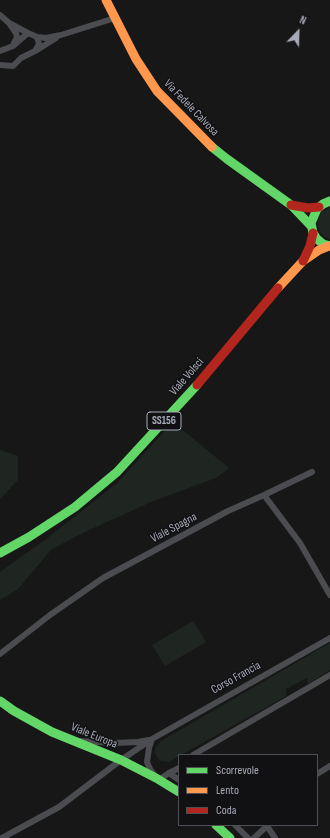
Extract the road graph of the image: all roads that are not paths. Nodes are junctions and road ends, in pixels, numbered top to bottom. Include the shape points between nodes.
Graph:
1 (106, 0) edge
2 (0, 15) edge
3 (115, 18) junction
4 (9, 23) junction
5 (28, 33) junction
6 (61, 35) junction
7 (37, 37) junction
8 (13, 46) junction
9 (0, 51) edge
10 (35, 51) junction
11 (0, 65) edge
12 (330, 201) edge
13 (291, 206) junction
14 (319, 207) junction
15 (312, 230) junction
16 (330, 246) edge
17 (303, 261) junction
18 (312, 472) dead end
19 (264, 495) junction
20 (0, 553) edge
21 (330, 595) edge
22 (330, 638) edge
23 (0, 654) edge
24 (330, 675) edge
25 (0, 701) edge
26 (152, 739) junction
27 (70, 740) junction
28 (195, 754) edge
29 (121, 760) junction
30 (330, 766) edge
31 (178, 768) edge
32 (169, 772) junction
33 (318, 773) edge
34 (158, 779) junction
35 (178, 779) edge
36 (178, 791) edge
37 (217, 826) edge
38 (238, 826) edge
39 (267, 826) edge
40 (2, 838) edge
41 (230, 838) edge
42 (248, 838) edge
43 (254, 838) edge
44 (275, 838) edge

1 - 3 street, Via Fedele Calvosa
2 - 4 street
3 - 6 street
3 - 13 street, Via Fedele Calvosa via 136,59 157,91 208,144
4 - 5 street
4 - 8 street via 16,33
5 - 7 street
5 - 8 street
6 - 7 street
6 - 10 street
7 - 10 street via 39,44
8 - 9 street
10 - 11 street via 21,58 13,66
12 - 14 street
13 - 14 street
13 - 15 street, Via Fedele Calvosa
14 - 15 street, SS156 via 313,216
15 - 16 street, SS156 via 320,242
15 - 17 street, Viale Volsci / SS156 via 310,246
16 - 17 street, Viale Volsci / SS156
17 - 20 street, Viale Volsci / SS156 via 118,472 75,507
18 - 19 street, Viale Spagna
19 - 21 street via 300,543
19 - 23 street, Viale Spagna via 228,511 103,578
22 - 26 street, Corso Francia
24 - 28 street
25 - 27 street, Viale Europa via 31,721
26 - 27 street via 115,743
26 - 29 street, Corso Francia
26 - 34 street via 147,762
27 - 29 street, Viale Europa
29 - 34 street, Viale Europa
29 - 40 street via 58,807
30 - 33 street
31 - 32 street
32 - 34 street
32 - 35 street
34 - 36 street, Viale Europa
37 - 41 street
38 - 42 street
39 - 43 street
39 - 44 street

